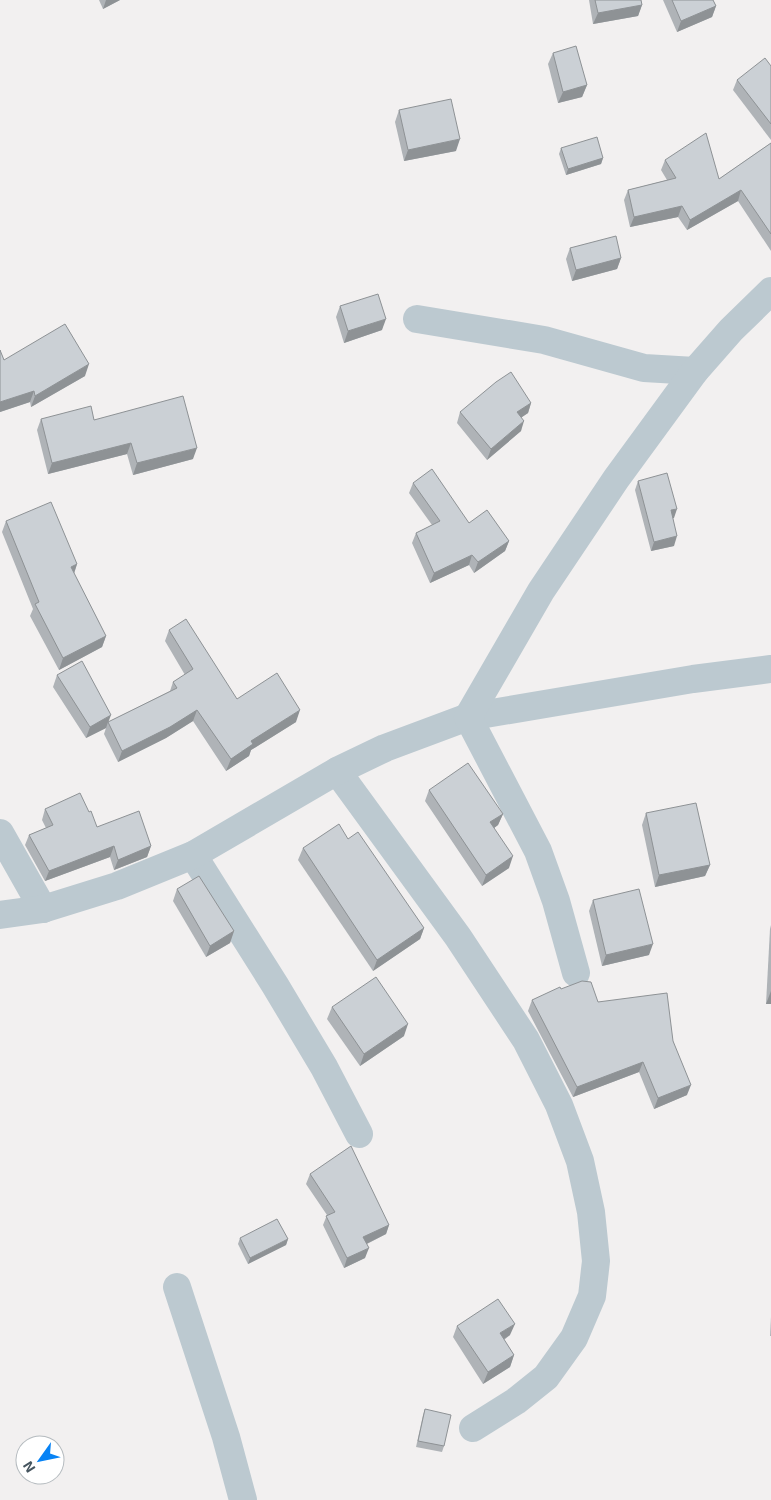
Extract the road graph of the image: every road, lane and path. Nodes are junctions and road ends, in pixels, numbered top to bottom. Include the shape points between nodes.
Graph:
1 (771, 290) edge
2 (417, 319) dead end
3 (695, 371) junction
4 (771, 669) edge
5 (468, 716) junction
6 (337, 771) junction
7 (0, 833) edge
8 (193, 855) junction
9 (43, 909) junction
10 (0, 915) edge
11 (576, 973) dead end
12 (359, 1134) dead end
13 (177, 1287) dead end
14 (473, 1428) dead end
15 (243, 1500) edge

1 - 3 street
2 - 3 street via 544,340 644,368
3 - 5 street via 616,479 541,591
4 - 5 street via 683,680
5 - 6 street via 385,748
5 - 11 street via 538,851
6 - 8 street
6 - 14 street via 458,937 526,1040 560,1105 580,1160 591,1212 596,1261 592,1296 574,1338 546,1377
7 - 9 street
8 - 9 street via 117,886
8 - 12 street via 324,1067
9 - 10 street
13 - 15 street

